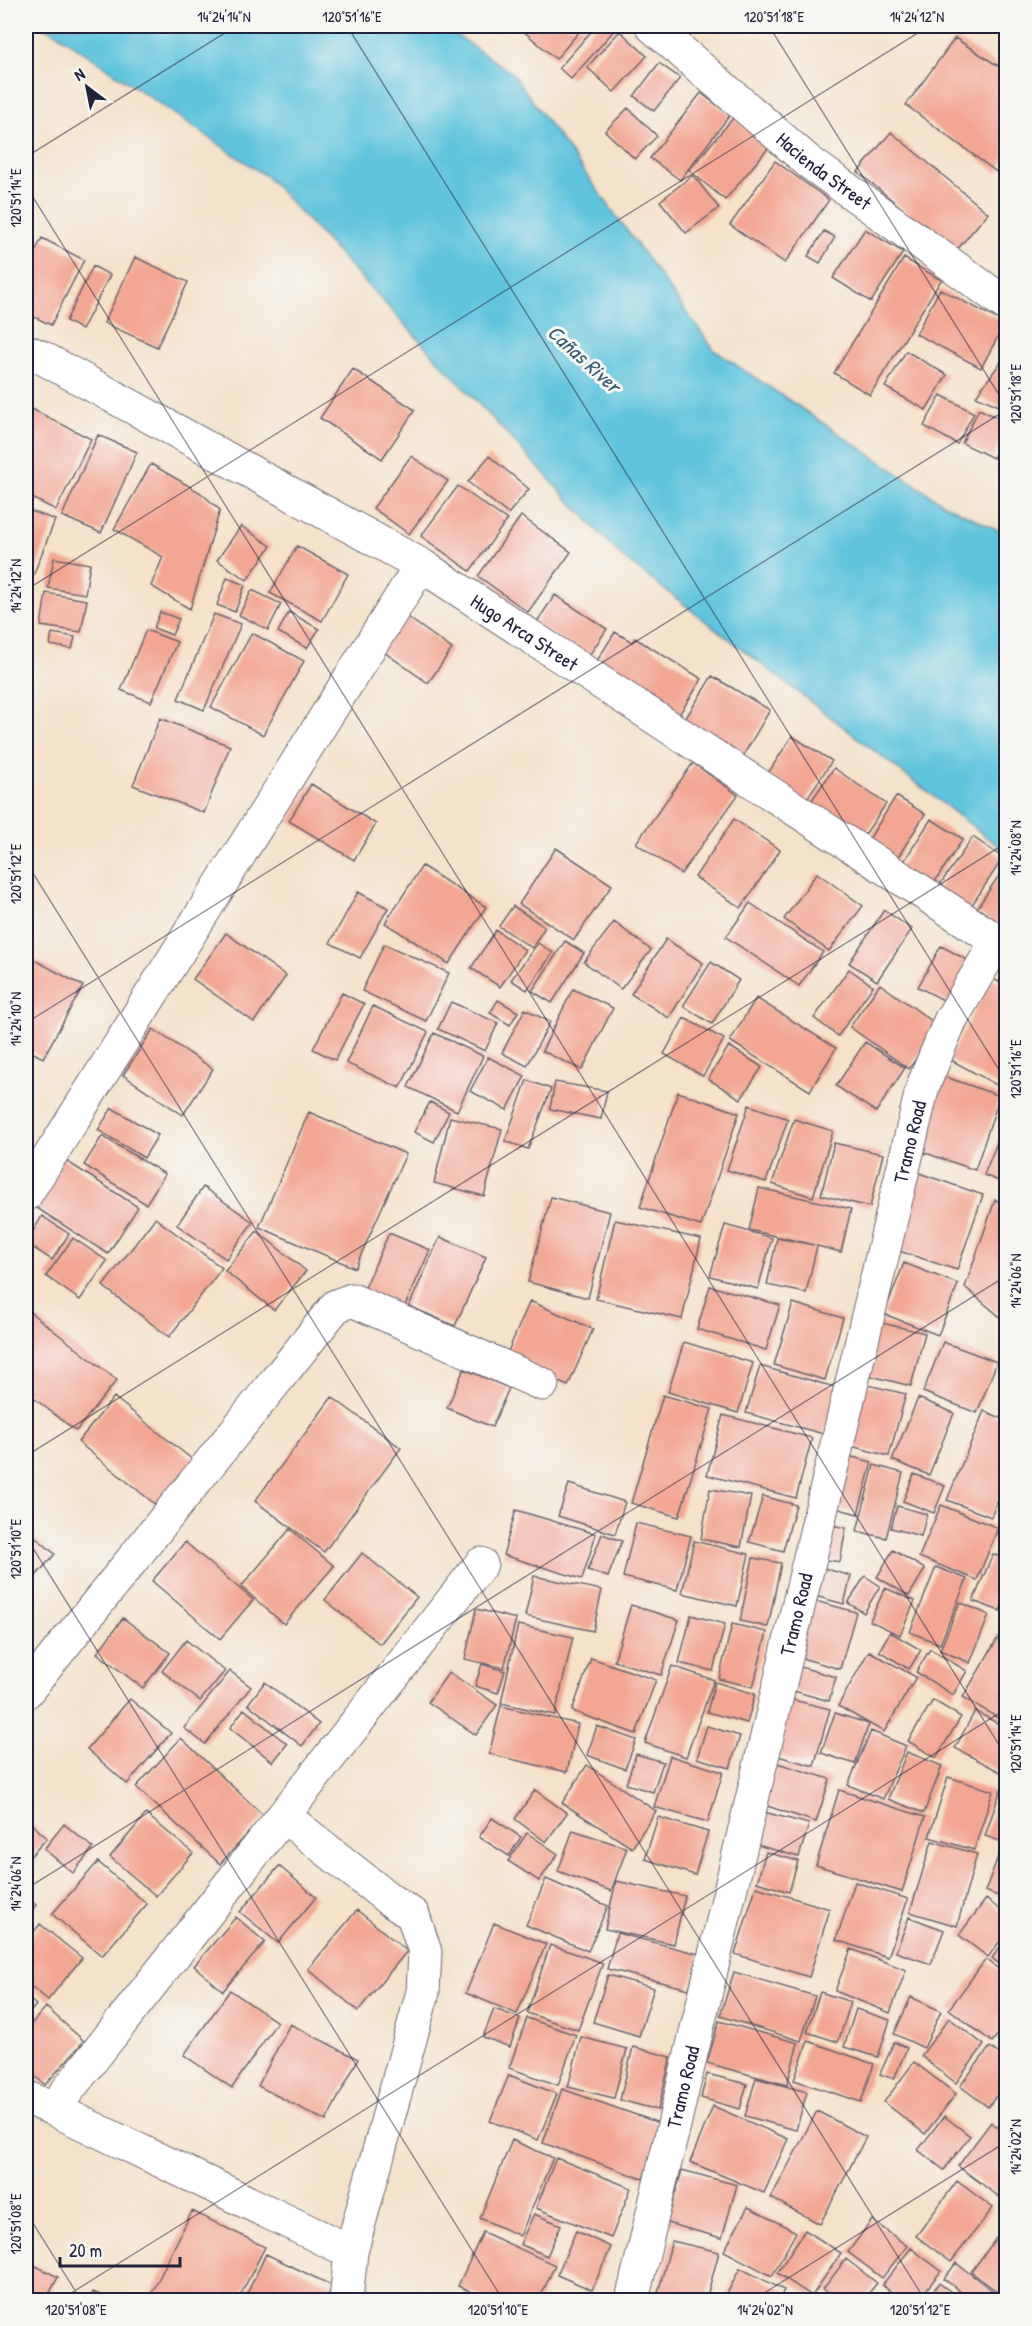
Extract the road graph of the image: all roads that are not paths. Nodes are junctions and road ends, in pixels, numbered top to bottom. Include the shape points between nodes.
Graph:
1 (652, 26) edge
2 (1006, 304) edge
3 (26, 351) edge
4 (421, 565) junction
5 (1002, 943) edge
6 (26, 1194) edge
7 (542, 1384) dead end
8 (481, 1564) dead end
9 (26, 1692) edge
10 (284, 1816) junction
11 (39, 2103) edge
12 (351, 2252) junction
13 (346, 2301) edge
14 (632, 2301) edge

1 - 2 street, Hacienda Street via 809,162
3 - 4 street, Hugo Arca Street
4 - 5 street, Hugo Arca Street
4 - 6 street
5 - 14 street, Tramo Road via 950,1021 923,1086
7 - 9 street via 352,1300 336,1306
8 - 10 street
10 - 11 street
10 - 12 street via 413,1915 425,1952 423,1992
11 - 12 street
12 - 13 street

